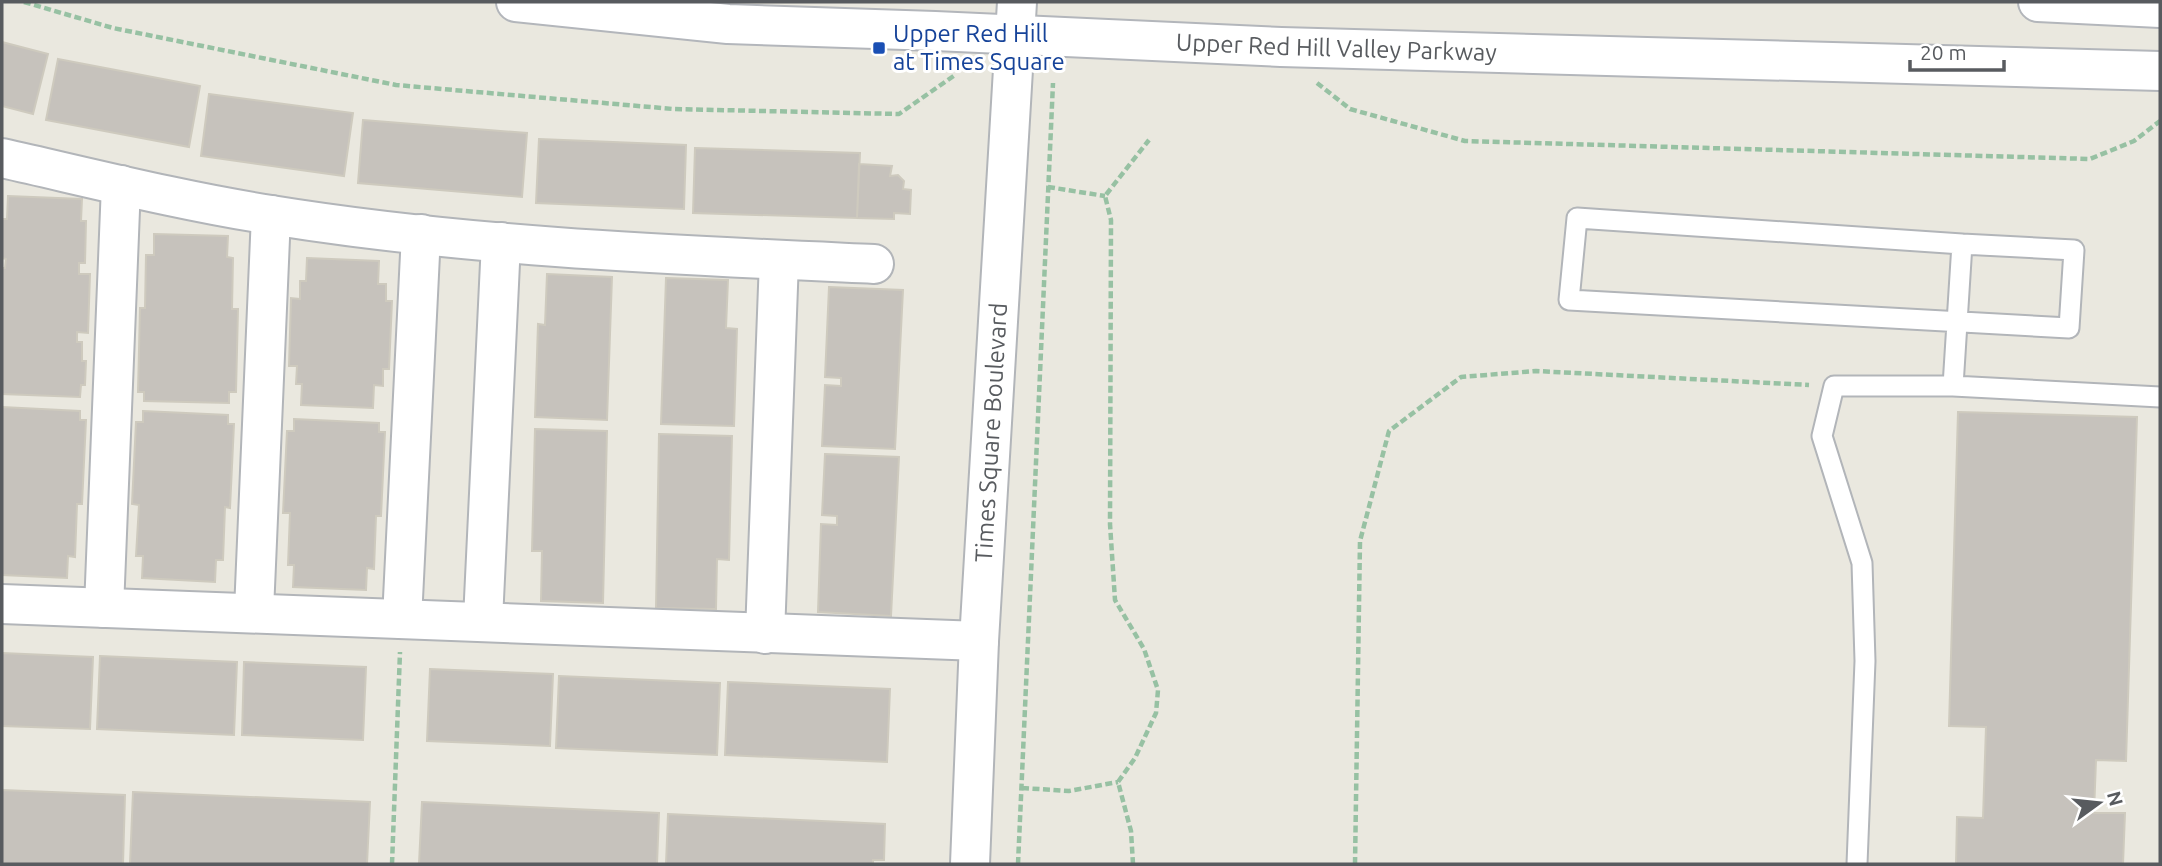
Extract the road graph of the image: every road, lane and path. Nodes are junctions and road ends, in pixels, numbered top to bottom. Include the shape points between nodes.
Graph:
1 (24, 2) edge
2 (516, 2) edge
3 (2038, 2) edge
4 (2160, 8) edge
5 (1016, 18) edge
6 (2160, 71) edge
7 (955, 75) dead end
8 (1307, 75) dead end
9 (1053, 83) dead end
10 (2160, 121) edge
11 (1149, 139) dead end
12 (2, 158) edge
13 (121, 185) junction
14 (1048, 187) junction
15 (1105, 196) junction
16 (271, 215) junction
17 (421, 234) junction
18 (501, 242) junction
19 (1962, 244) junction
20 (779, 260) junction
21 (874, 264) dead end
22 (1958, 321) junction
23 (1834, 386) junction
24 (1953, 386) junction
25 (2160, 397) edge
26 (2, 604) edge
27 (104, 608) junction
28 (254, 611) junction
29 (483, 620) junction
30 (765, 634) junction
31 (401, 635) junction
32 (979, 641) junction
33 (1118, 782) junction
34 (1022, 788) junction
35 (392, 864) edge
36 (970, 864) edge
37 (1018, 864) edge
38 (1133, 864) edge
39 (1355, 864) edge
40 (1857, 864) edge

1 - 7 path via 113,28 396,85 673,109 899,114
2 - 5 street, Upper Red Hill Valley Parkway via 728,24
3 - 4 street
5 - 6 street, Upper Red Hill Valley Parkway via 1164,40 1281,47
5 - 32 street, Times Square Boulevard
8 - 10 path via 1350,109 1465,141 2090,159 2134,141
9 - 14 path
11 - 15 path
12 - 13 street
13 - 16 street
13 - 27 street
14 - 15 path
14 - 34 path
15 - 33 path via 1111,220 1110,524 1115,600 1143,649 1158,690 1156,713
16 - 17 street
16 - 28 street
17 - 18 street
17 - 31 street
18 - 20 street
18 - 29 street
19 - 22 lane
19 - 22 lane via 2074,250 2069,328
19 - 22 lane via 1577,218 1569,300
20 - 21 street
20 - 30 street
22 - 24 lane
23 - 24 lane
23 - 39 path via 1536,371 1461,377 1388,431 1360,541
23 - 40 lane via 1822,436 1862,563 1865,662
24 - 25 lane
26 - 27 street
27 - 28 street
28 - 31 street
29 - 30 street
29 - 31 street
30 - 32 street
31 - 35 path
32 - 36 street, Times Square Boulevard
33 - 34 path via 1069,790
33 - 38 path via 1131,831
34 - 37 path

